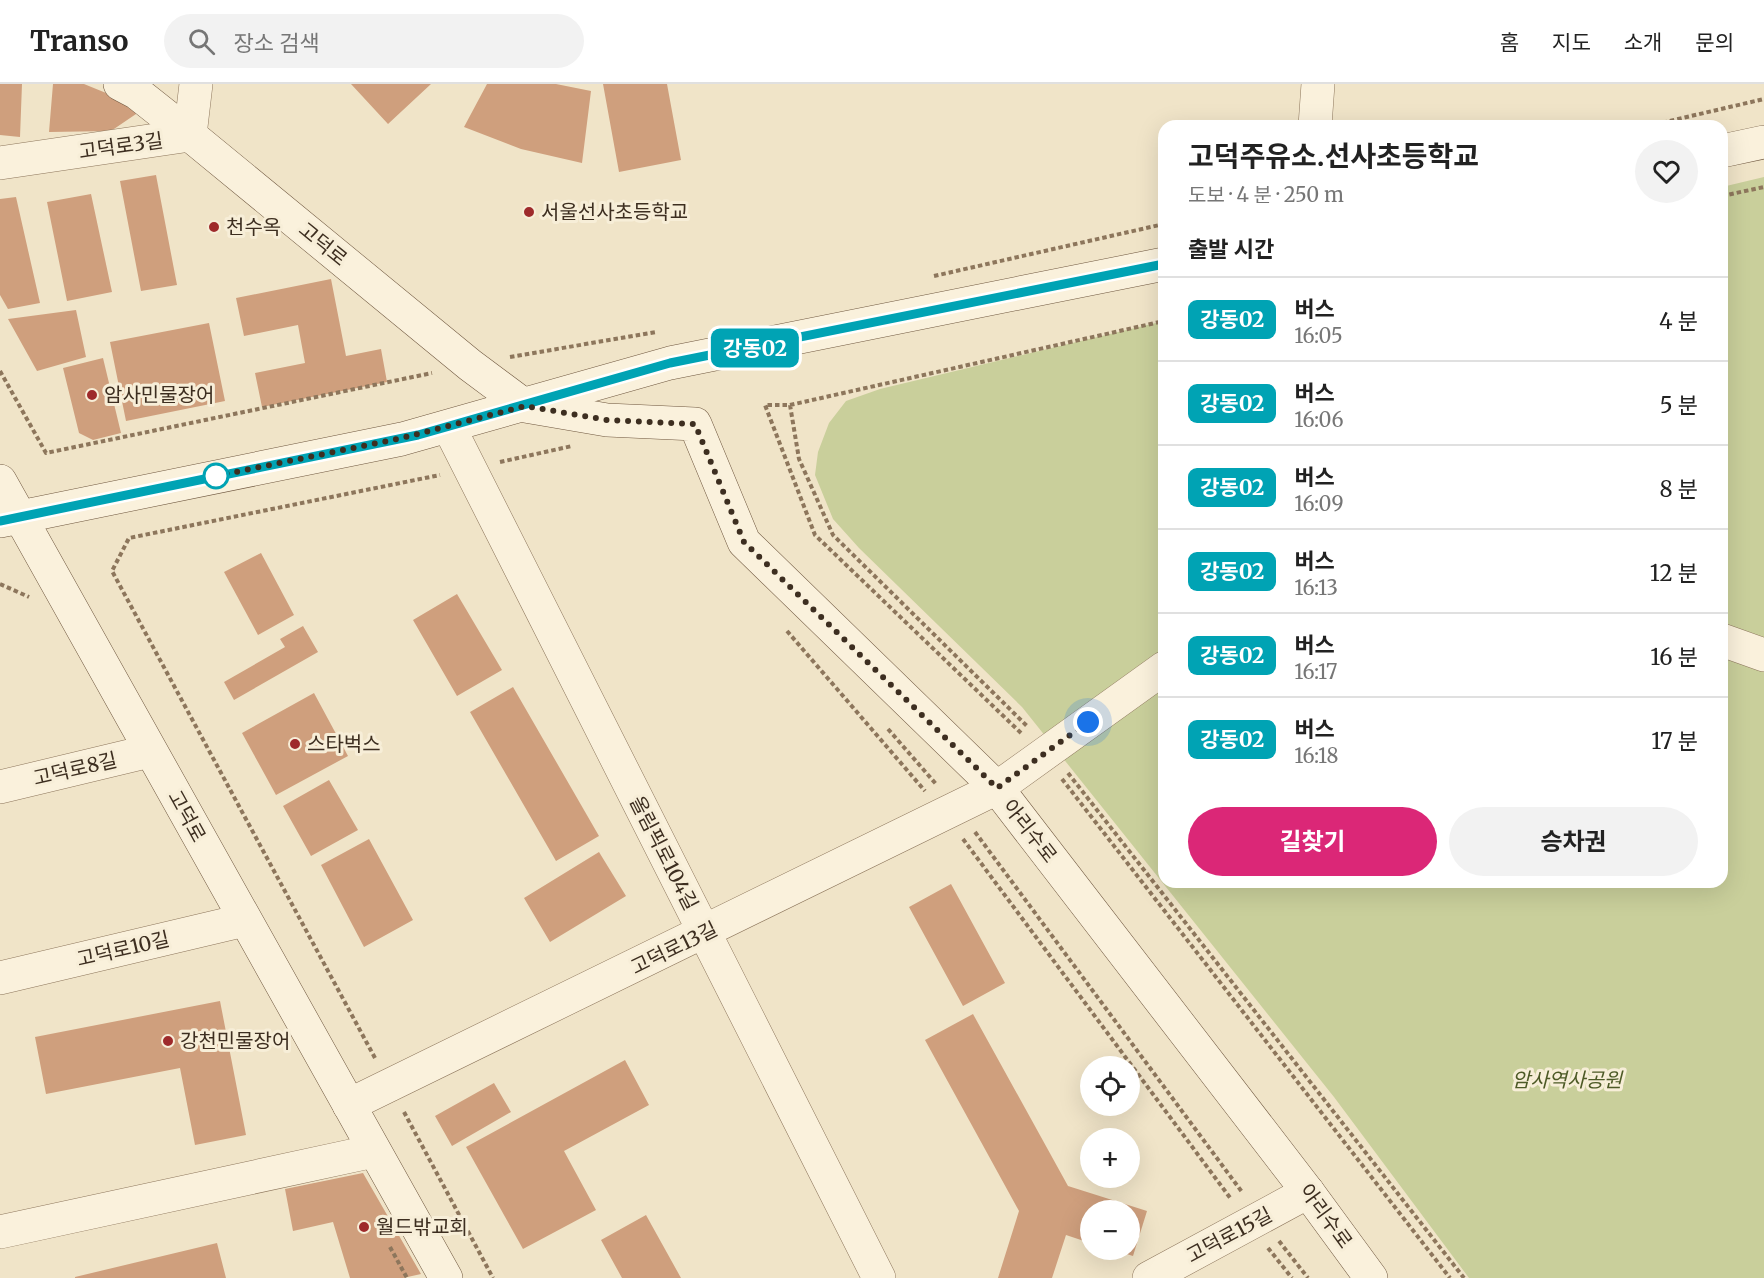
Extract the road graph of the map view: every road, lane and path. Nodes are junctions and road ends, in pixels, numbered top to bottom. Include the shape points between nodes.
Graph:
1 (120, 84) edge
2 (196, 84) edge
3 (1318, 84) edge
4 (1764, 99) edge
5 (1315, 120) edge
6 (1674, 120) edge
7 (190, 135) junction
8 (1764, 142) edge
9 (1728, 150) edge
10 (0, 163) edge
11 (1764, 187) edge
12 (1728, 195) edge
13 (1158, 225) edge
14 (1158, 265) edge
15 (923, 278) dead end
16 (1158, 322) edge
17 (659, 332) dead end
18 (470, 365) junction
19 (0, 371) edge
20 (790, 405) junction
21 (525, 406) junction
22 (449, 428) junction
23 (584, 444) dead end
24 (471, 469) junction
25 (0, 481) edge
26 (9, 519) edge
27 (0, 584) edge
28 (37, 600) dead end
29 (783, 626) dead end
30 (1728, 642) edge
31 (1764, 655) edge
32 (1158, 672) edge
33 (887, 728) dead end
34 (150, 751) junction
35 (1046, 752) junction
36 (0, 787) edge
37 (997, 788) junction
38 (950, 811) junction
39 (245, 920) junction
40 (705, 933) junction
41 (0, 978) edge
42 (390, 1086) junction
43 (349, 1105) junction
44 (374, 1151) junction
45 (1308, 1192) junction
46 (1255, 1221) junction
47 (0, 1232) edge
48 (446, 1278) edge
49 (493, 1278) edge
50 (879, 1278) edge
51 (1149, 1278) edge
52 (1292, 1278) edge
53 (1308, 1278) edge
54 (1371, 1278) edge
55 (1450, 1278) edge
56 (1464, 1278) edge

1 - 7 street, 고덕로
2 - 7 street, 고덕로3길
3 - 5 street
4 - 6 path
7 - 10 street, 고덕로3길
7 - 18 street, 고덕로
8 - 9 street
11 - 12 path
13 - 15 path
14 - 21 street via 670,363
16 - 20 path
17 - 18 path
18 - 19 path via 46,453
18 - 21 street, 고덕로
20 - 35 path via 800,459 833,535
20 - 35 path via 765,405 815,535
21 - 22 street
21 - 37 street, 아리수로 via 607,420 695,424 744,542
22 - 24 street, 올림픽로104길
22 - 26 street
23 - 24 path
24 - 40 street, 올림픽로104길
24 - 42 path via 129,538 112,571
25 - 26 street, 고덕로
26 - 34 street, 고덕로
27 - 28 path
29 - 38 path
30 - 31 street
32 - 35 street, 고덕로13길
33 - 38 path
34 - 36 street, 고덕로8길
34 - 39 street, 고덕로
35 - 37 street, 고덕로13길
35 - 55 path
35 - 56 path
37 - 38 street, 고덕로13길
37 - 45 street, 아리수로
38 - 40 street, 고덕로13길
38 - 46 path
38 - 46 path
39 - 41 street, 고덕로10길
39 - 43 street, 고덕로
40 - 42 street, 고덕로13길
40 - 50 street, 올림픽로104길
42 - 43 street, 고덕로13길
42 - 49 path
43 - 44 street, 고덕로
44 - 47 street
44 - 48 street, 고덕로
45 - 46 street, 고덕로15길
45 - 54 street, 아리수로
46 - 51 street, 고덕로15길
46 - 52 path
46 - 53 path

